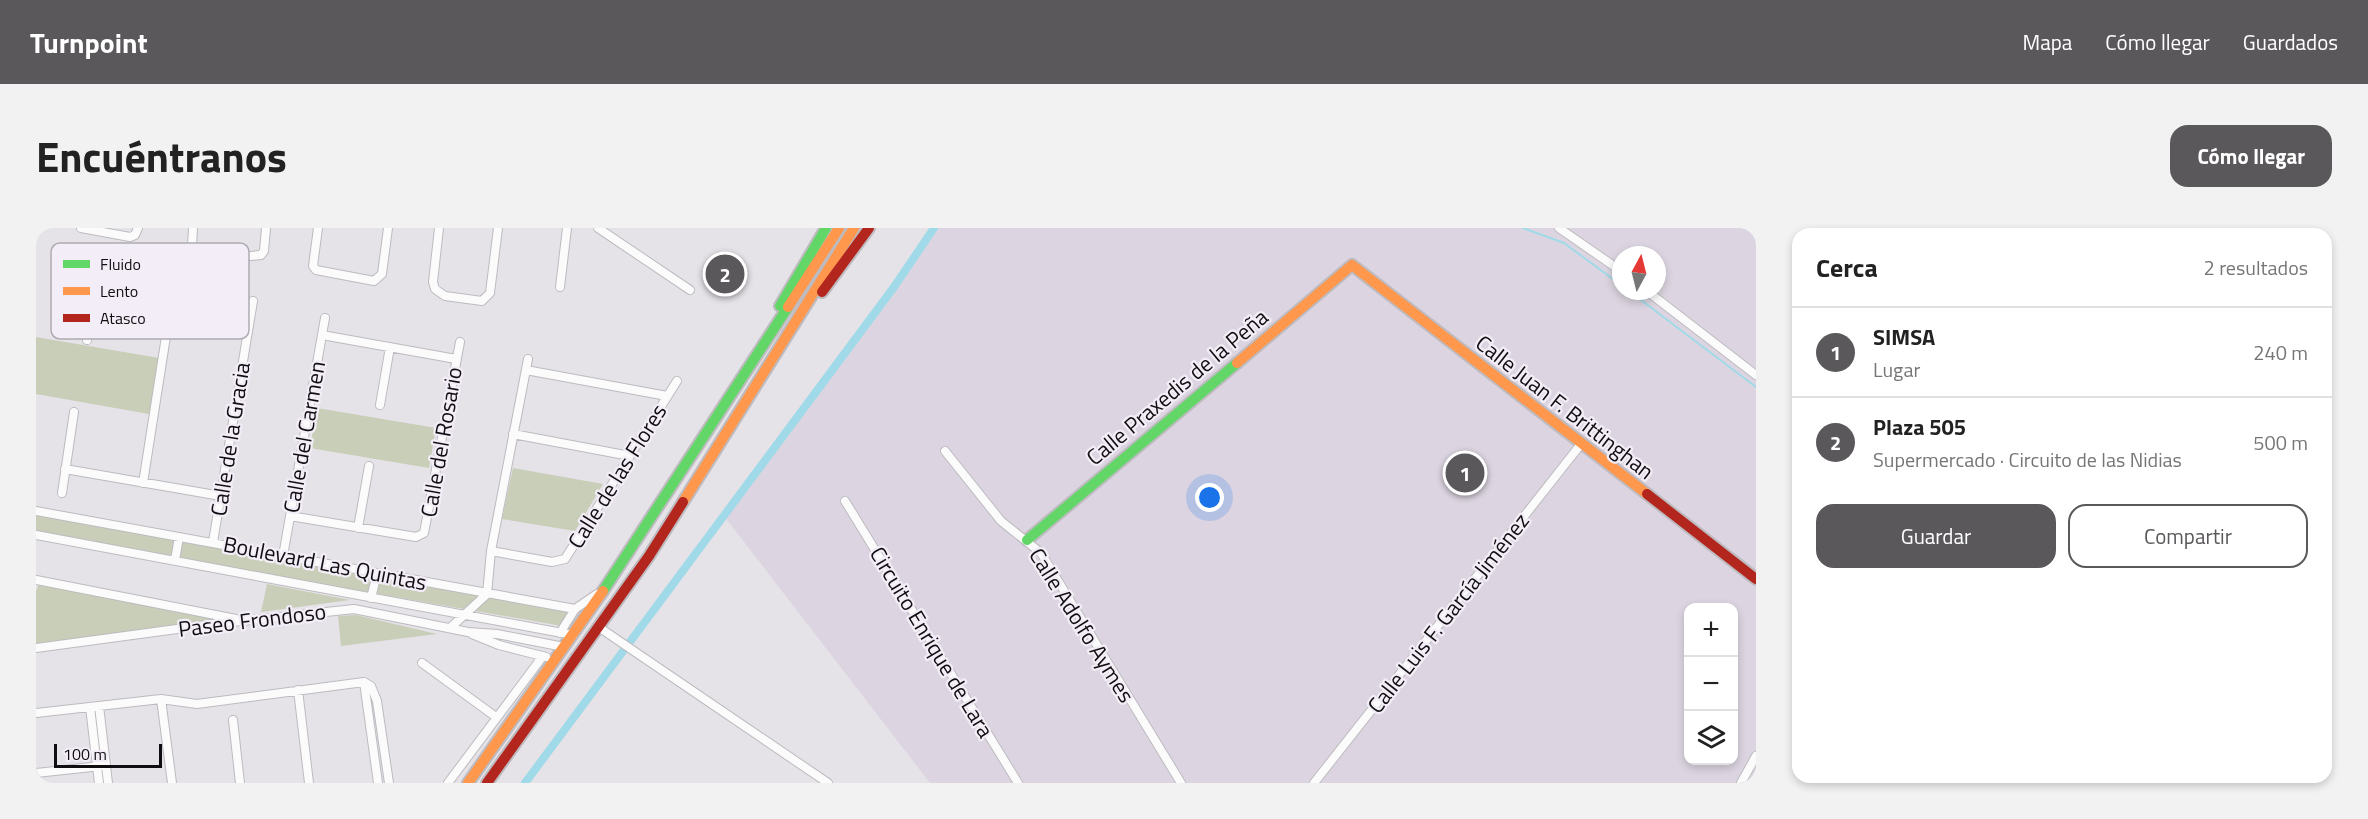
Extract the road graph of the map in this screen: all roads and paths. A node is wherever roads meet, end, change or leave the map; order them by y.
1 (81, 228) edge
2 (138, 228) edge
3 (193, 228) edge
4 (266, 228) edge
5 (318, 228) edge
6 (388, 228) edge
7 (439, 228) edge
8 (498, 228) edge
9 (567, 228) edge
10 (598, 228) edge
11 (839, 228) edge
12 (854, 228) edge
13 (869, 228) edge
14 (1559, 228) edge
15 (824, 229) edge
16 (192, 243) edge
17 (249, 256) edge
18 (1352, 265) joint
19 (1612, 265) edge
20 (560, 287) dead end
21 (690, 291) dead end
22 (1659, 300) edge
23 (253, 301) dead end
24 (805, 310) junction
25 (325, 318) dead end
26 (249, 325) edge
27 (322, 335) junction
28 (166, 339) edge
29 (247, 339) edge
30 (460, 342) dead end
31 (390, 347) junction
32 (456, 359) junction
33 (528, 359) dead end
34 (752, 364) junction
35 (526, 370) junction
36 (1756, 375) edge
37 (677, 381) dead end
38 (667, 396) junction
39 (380, 405) dead end
40 (74, 412) dead end
41 (513, 434) junction
42 (1581, 444) junction
43 (945, 451) dead end
44 (630, 456) junction
45 (369, 466) dead end
46 (65, 469) junction
47 (143, 483) junction
48 (62, 493) dead end
49 (221, 496) junction
50 (845, 501) dead end
51 (36, 511) edge
52 (290, 516) junction
53 (358, 528) junction
54 (36, 536) edge
55 (179, 537) junction
56 (1027, 540) junction
57 (213, 542) junction
58 (491, 551) junction
59 (283, 556) junction
60 (175, 560) junction
61 (377, 574) junction
62 (1756, 579) edge
63 (36, 580) edge
64 (608, 585) junction
65 (487, 594) junction
66 (371, 598) junction
67 (574, 609) junction
68 (464, 615) junction
69 (243, 621) junction
70 (450, 628) junction
71 (600, 628) junction
72 (468, 632) junction
73 (560, 633) junction
74 (573, 635) junction
75 (512, 636) junction
76 (530, 640) junction
77 (564, 647) junction
78 (36, 648) edge
79 (510, 648) junction
80 (528, 652) junction
81 (543, 656) junction
82 (555, 659) junction
83 (422, 663) dead end
84 (364, 682) junction
85 (298, 690) junction
86 (161, 699) junction
87 (99, 706) junction
88 (90, 707) junction
89 (36, 713) edge
90 (496, 717) junction
91 (233, 720) dead end
92 (1756, 756) edge
93 (106, 765) junction
94 (482, 765) junction
95 (97, 766) junction
96 (36, 773) edge
97 (99, 783) edge
98 (108, 783) edge
99 (172, 783) edge
100 (240, 783) edge
101 (309, 783) edge
102 (378, 783) edge
103 (389, 783) edge
104 (448, 783) edge
105 (458, 783) edge
106 (468, 783) edge
107 (487, 783) edge
108 (828, 783) edge
109 (1018, 783) edge
110 (1181, 783) edge
111 (1314, 783) edge
112 (1741, 783) edge

1 - 2 street
3 - 16 street
4 - 17 street
5 - 6 street
7 - 8 street
9 - 20 street
10 - 21 street
11 - 34 main road
12 - 24 main road
13 - 24 main road
14 - 19 street
15 - 34 main road
18 - 42 main road, Calle Juan F. Brittinghan
18 - 56 main road, Calle Praxedis de la Peña
22 - 36 street
23 - 26 street, Calle de la Gracia
24 - 71 main road
25 - 27 street, Calle del Carmen
27 - 31 street
27 - 52 street, Calle del Carmen
28 - 47 street
29 - 49 street, Calle de la Gracia
30 - 32 street, Calle del Rosario
31 - 32 street
31 - 39 street
32 - 53 street, Calle del Rosario
33 - 35 street
34 - 64 main road
35 - 38 street
35 - 41 street
37 - 38 street, Calle de las Flores
38 - 44 street, Calle de las Flores
40 - 46 street
41 - 44 street
41 - 58 street
42 - 62 main road, Calle Juan F. Brittinghan
42 - 111 street, Calle Luis F. García Jiménez
43 - 56 street, Calle Adolfo Aymes
44 - 58 street, Calle de las Flores
45 - 53 street
46 - 47 street
46 - 48 street
47 - 49 street
49 - 57 street, Calle de la Gracia
50 - 109 street, Circuito Enrique de Lara
51 - 55 street, Boulevard Las Quintas
52 - 53 street
52 - 59 street, Calle del Carmen
54 - 60 street, Boulevard Las Quintas
55 - 57 street, Boulevard Las Quintas
55 - 60 street
56 - 110 street, Calle Adolfo Aymes
57 - 59 street, Boulevard Las Quintas
58 - 65 street
59 - 61 street, Boulevard Las Quintas
60 - 66 street, Boulevard Las Quintas
61 - 65 street, Boulevard Las Quintas
61 - 66 street
63 - 69 street
64 - 67 street
64 - 74 main road
65 - 67 street, Boulevard Las Quintas
65 - 68 street
66 - 68 street, Boulevard Las Quintas
67 - 73 street
68 - 70 street
68 - 73 street, Boulevard Las Quintas
69 - 70 street, Paseo Frondoso
69 - 78 street, Paseo Frondoso
70 - 72 street, Paseo Frondoso
71 - 107 main road
71 - 108 street
72 - 75 street, Paseo Frondoso
72 - 79 street, Paseo Frondoso
73 - 74 street, Boulevard Las Quintas
74 - 77 main road
75 - 76 street, Paseo Frondoso
75 - 79 street
76 - 77 street, Paseo Frondoso
76 - 80 street
77 - 82 main road
79 - 80 street, Paseo Frondoso
80 - 81 street, Paseo Frondoso
81 - 82 street, Paseo Frondoso
81 - 90 street
82 - 94 main road
83 - 90 street
84 - 85 street
84 - 102 street
84 - 103 street
85 - 86 street
85 - 101 street
86 - 87 street
86 - 99 street
87 - 88 street
87 - 93 street
88 - 89 street
88 - 95 street
90 - 104 street
91 - 100 street
92 - 112 street
93 - 95 street
93 - 98 street
94 - 105 main road
94 - 106 main road
95 - 96 street
95 - 97 street

